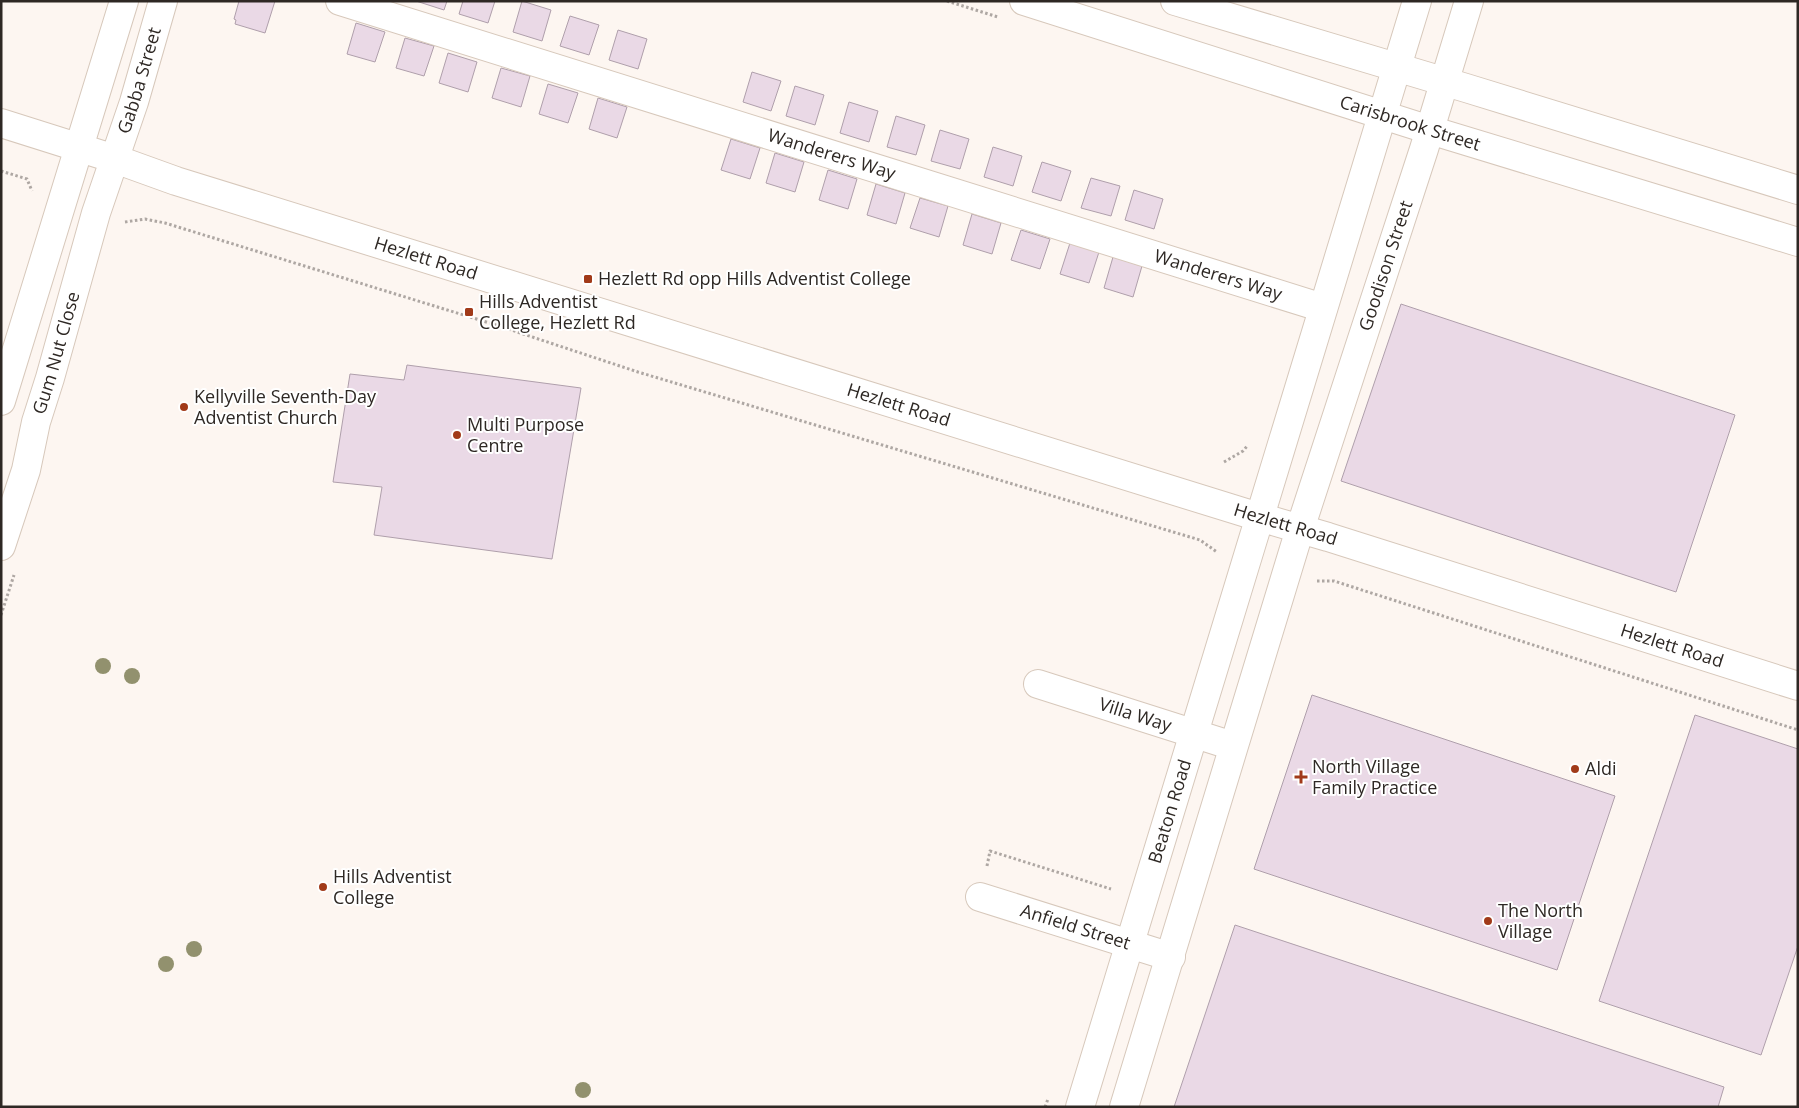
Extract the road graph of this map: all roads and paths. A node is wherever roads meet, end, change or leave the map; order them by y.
1 (124, 1) edge
2 (163, 1) edge
3 (340, 1) edge
4 (1024, 1) edge
5 (1175, 1) edge
6 (1417, 1) edge
7 (1469, 1) edge
8 (1397, 67) junction
9 (1444, 82) junction
10 (1382, 115) junction
11 (1, 123) edge
12 (1430, 130) junction
13 (78, 147) junction
14 (115, 159) junction
15 (1, 171) edge
16 (1798, 190) edge
17 (63, 202) junction
18 (96, 213) junction
19 (1798, 242) edge
20 (1323, 308) junction
21 (7, 365) edge
22 (50, 378) junction
23 (1, 401) edge
24 (1259, 518) junction
25 (1300, 529) junction
26 (1328, 537) junction
27 (1, 546) edge
28 (1246, 561) junction
29 (1038, 684) dead end
30 (1798, 686) edge
31 (1798, 730) edge
32 (1193, 734) junction
33 (1233, 746) junction
34 (990, 852) dead end
35 (1111, 889) dead end
36 (980, 897) dead end
37 (1130, 945) junction
38 (1171, 957) junction
39 (1080, 1107) edge
40 (1124, 1107) edge

1 - 13 street
2 - 14 street, Gabba Street
3 - 20 street, Wanderers Way
4 - 10 street, Carisbrook Street
5 - 8 street
6 - 8 street
7 - 9 street, Goodison Street
8 - 9 street
8 - 10 street
9 - 12 street, Goodison Street
9 - 16 street
10 - 12 street, Carisbrook Street
10 - 20 street
11 - 13 street, Hezlett Road
12 - 19 street, Carisbrook Street
12 - 25 street, Goodison Street
13 - 14 street, Hezlett Road
13 - 17 street, Gum Nut Close
14 - 18 street, Gum Nut Close
14 - 24 street, Hezlett Road
15 - 17 path
17 - 21 street, Gum Nut Close
18 - 22 street, Gum Nut Close
18 - 28 path
20 - 24 street
21 - 22 street
21 - 23 street, Gum Nut Close
22 - 27 street, Gum Nut Close
24 - 25 street, Hezlett Road
24 - 28 street, Beaton Road
25 - 26 street, Hezlett Road
25 - 33 street
26 - 30 street, Hezlett Road
26 - 31 path
28 - 32 street, Beaton Road
29 - 32 street, Villa Way
32 - 33 street, Villa Way
32 - 37 street, Beaton Road
33 - 38 street
34 - 35 path
36 - 37 street, Anfield Street
37 - 38 street, Anfield Street
37 - 39 street, Beaton Road
38 - 40 street

